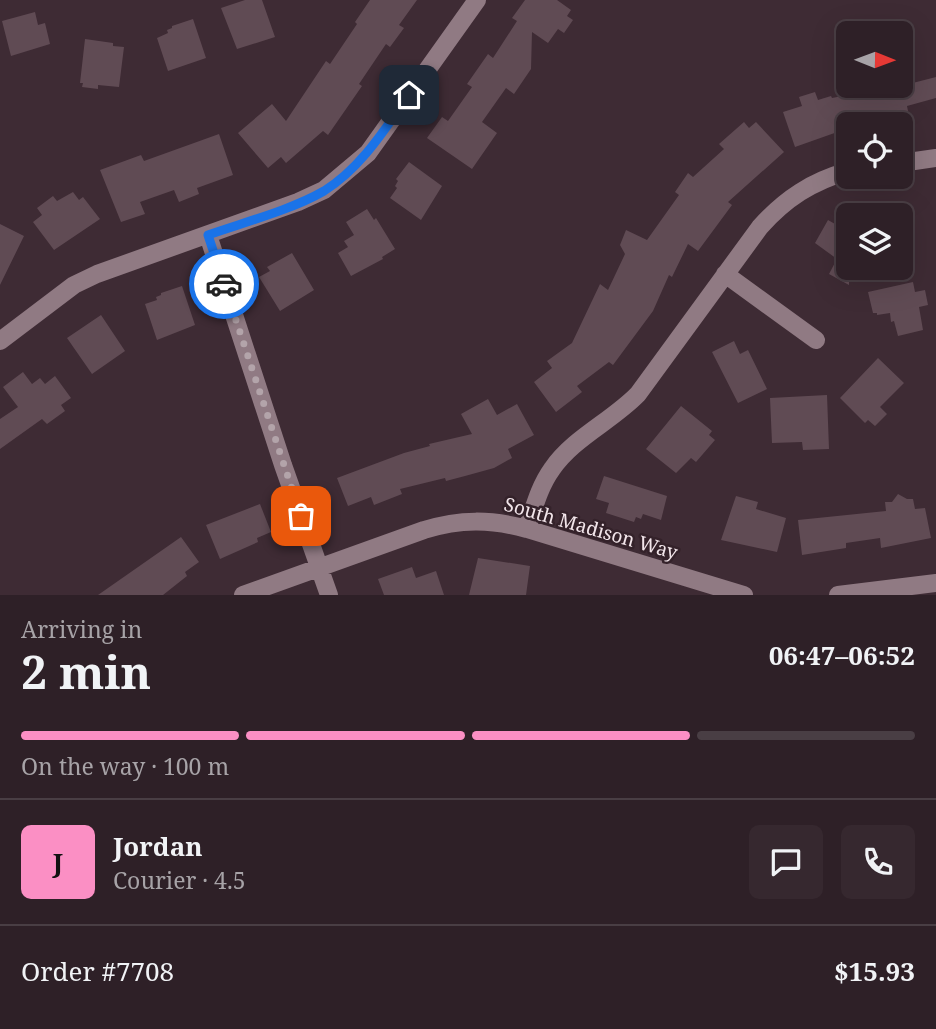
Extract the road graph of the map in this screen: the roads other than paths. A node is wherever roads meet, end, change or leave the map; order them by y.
1 (477, 0) edge
2 (936, 158) edge
3 (913, 161) edge
4 (836, 175) edge
5 (208, 235) junction
6 (726, 274) junction
7 (816, 340) dead end
8 (0, 341) edge
9 (527, 529) junction
10 (319, 567) junction
11 (936, 583) edge
12 (688, 587) edge
13 (243, 595) edge
14 (329, 595) edge
15 (744, 595) edge
16 (838, 595) edge

1 - 5 street
2 - 3 street
4 - 6 street
5 - 8 street
5 - 10 street
6 - 7 street
6 - 9 street
9 - 10 street, South Madison Way
9 - 12 street, South Madison Way
10 - 13 street, South Madison Way
10 - 14 street
11 - 16 street
12 - 15 street, South Madison Way

